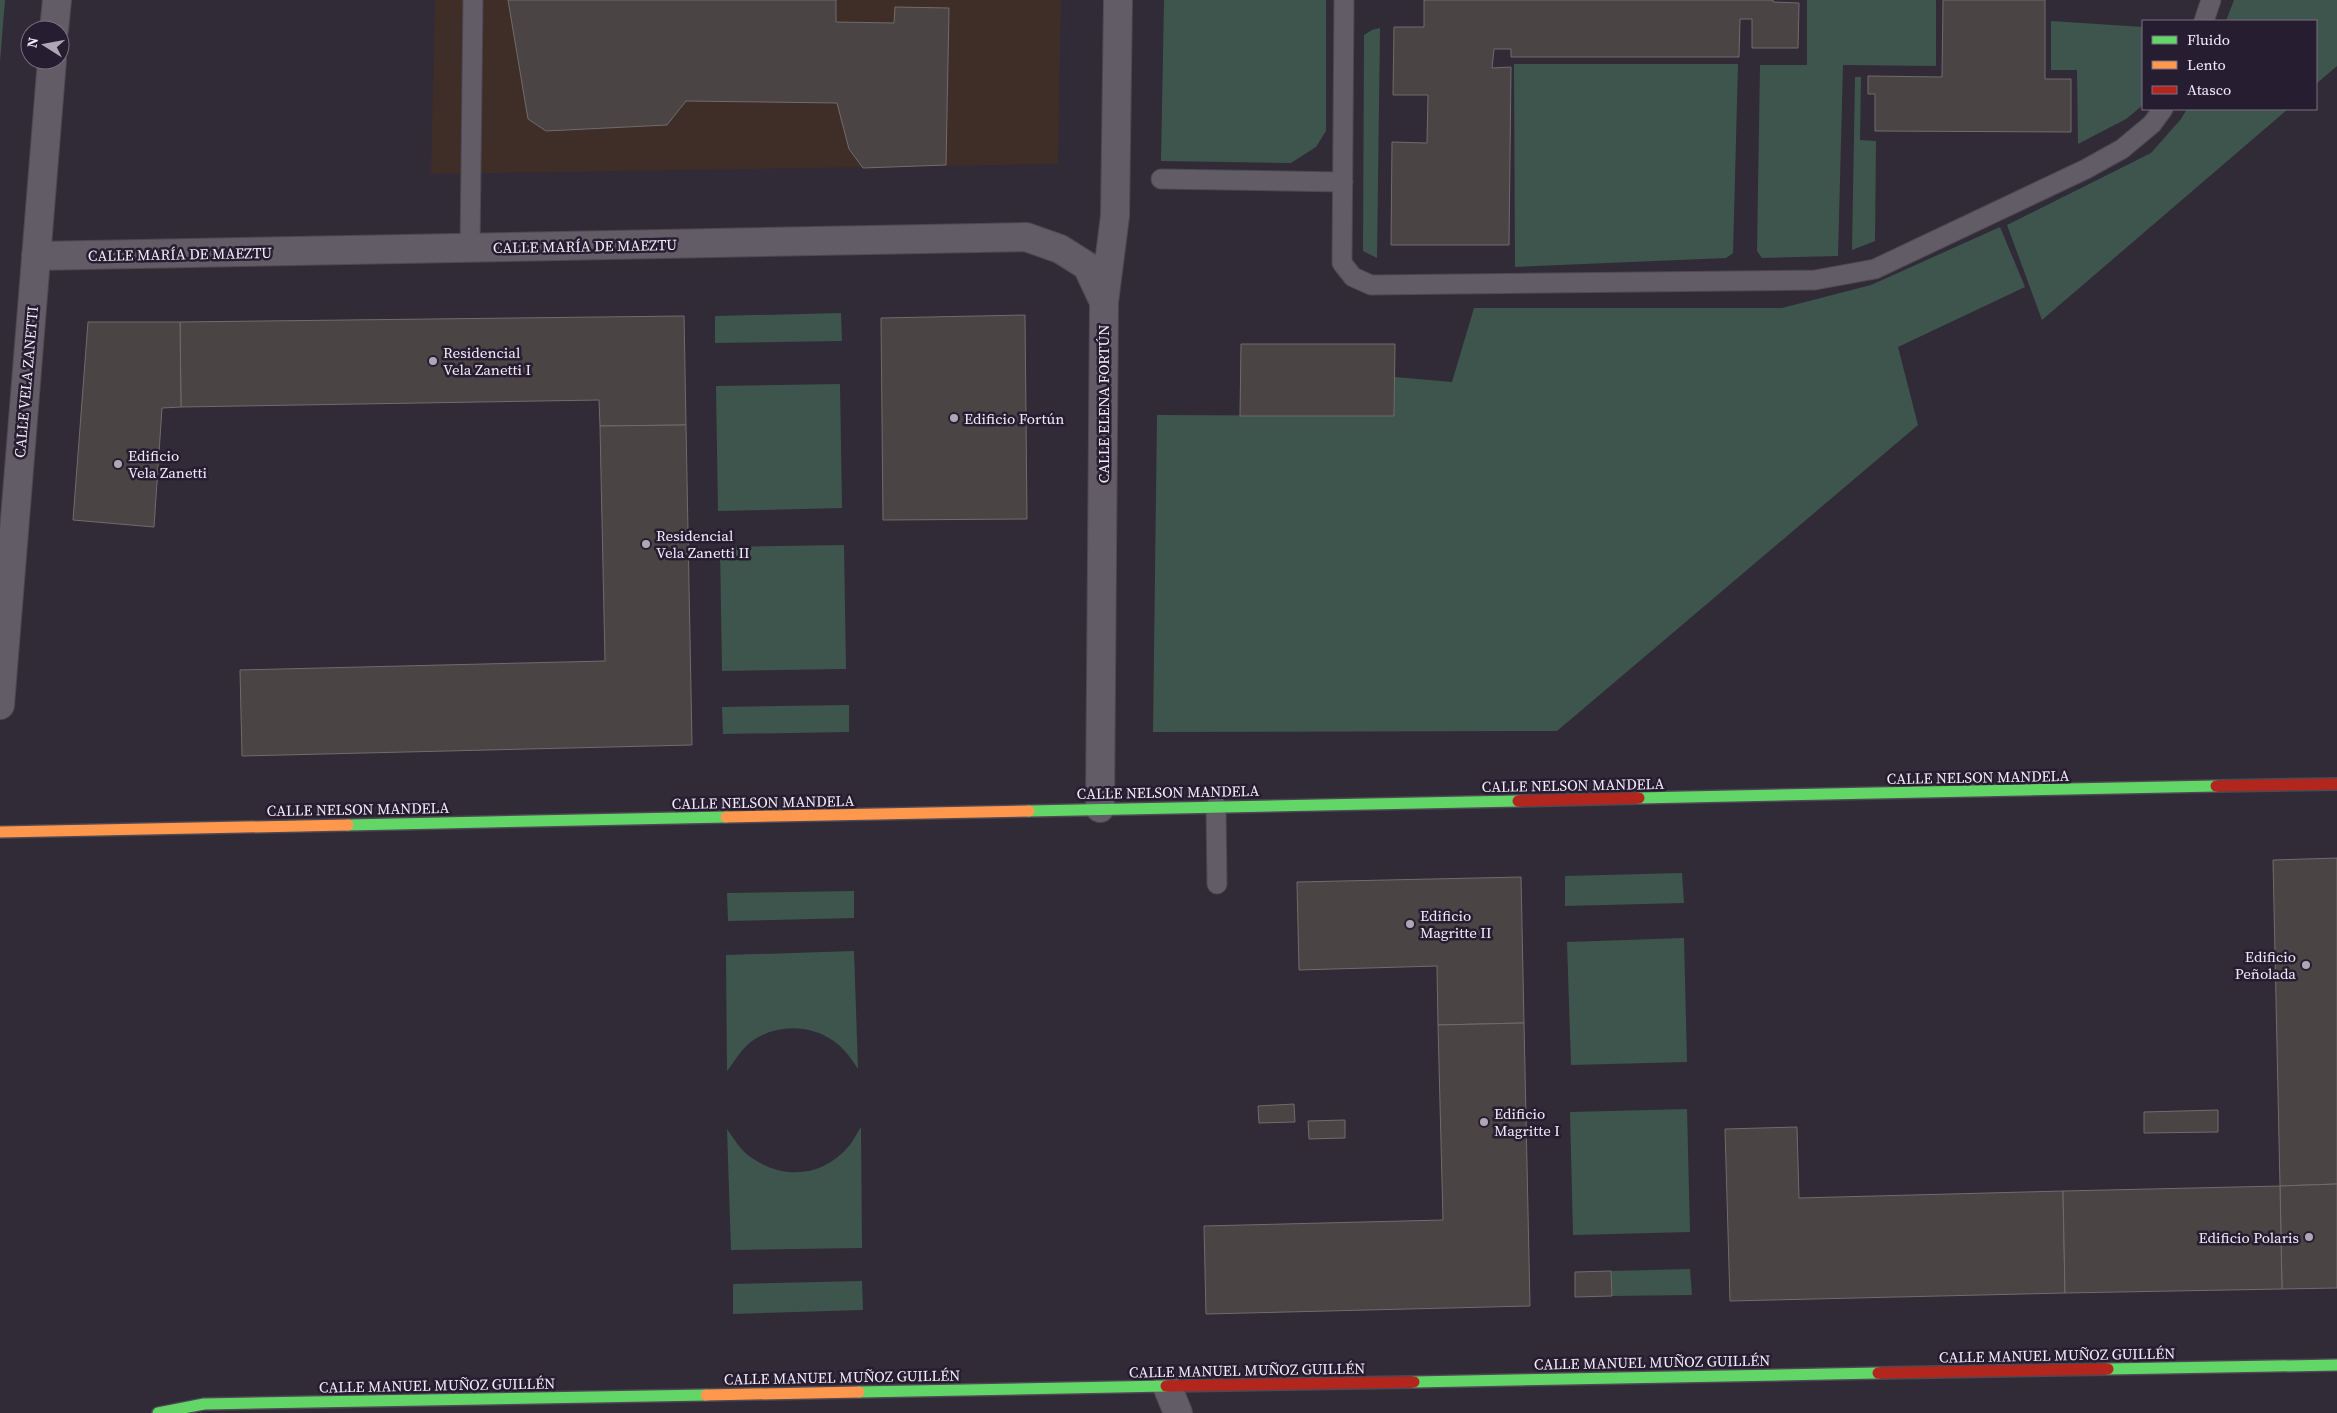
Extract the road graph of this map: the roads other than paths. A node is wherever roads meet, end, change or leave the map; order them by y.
1 (57, 0) edge
2 (473, 0) edge
3 (1118, 0) edge
4 (1344, 0) edge
5 (2211, 0) edge
6 (55, 20) edge
7 (2204, 20) edge
8 (51, 70) edge
9 (2162, 110) edge
10 (1161, 179) dead end
11 (1343, 182) junction
12 (470, 248) junction
13 (36, 256) junction
14 (1104, 302) junction
15 (0, 705) edge
16 (2337, 784) edge
17 (1216, 806) junction
18 (1100, 808) junction
19 (0, 832) edge
20 (1217, 884) dead end
21 (2337, 1365) edge
22 (1167, 1386) junction
23 (158, 1413) edge
24 (1178, 1413) edge

1 - 6 street
2 - 12 lane
3 - 14 street, CALLE ELENA FORTÚN
4 - 11 lane
5 - 7 lane
8 - 13 street, CALLE VELA ZANETTI
9 - 11 lane
10 - 11 lane
12 - 13 street, CALLE MARÍA DE MAEZTU
12 - 14 street, CALLE MARÍA DE MAEZTU
13 - 15 street, CALLE VELA ZANETTI
14 - 18 street, CALLE ELENA FORTÚN
16 - 17 street, CALLE NELSON MANDELA
17 - 18 street, CALLE NELSON MANDELA
17 - 20 lane
18 - 19 street, CALLE NELSON MANDELA
21 - 22 street, CALLE MANUEL MUÑOZ GUILLÉN
22 - 23 street, CALLE MANUEL MUÑOZ GUILLÉN
22 - 24 street

